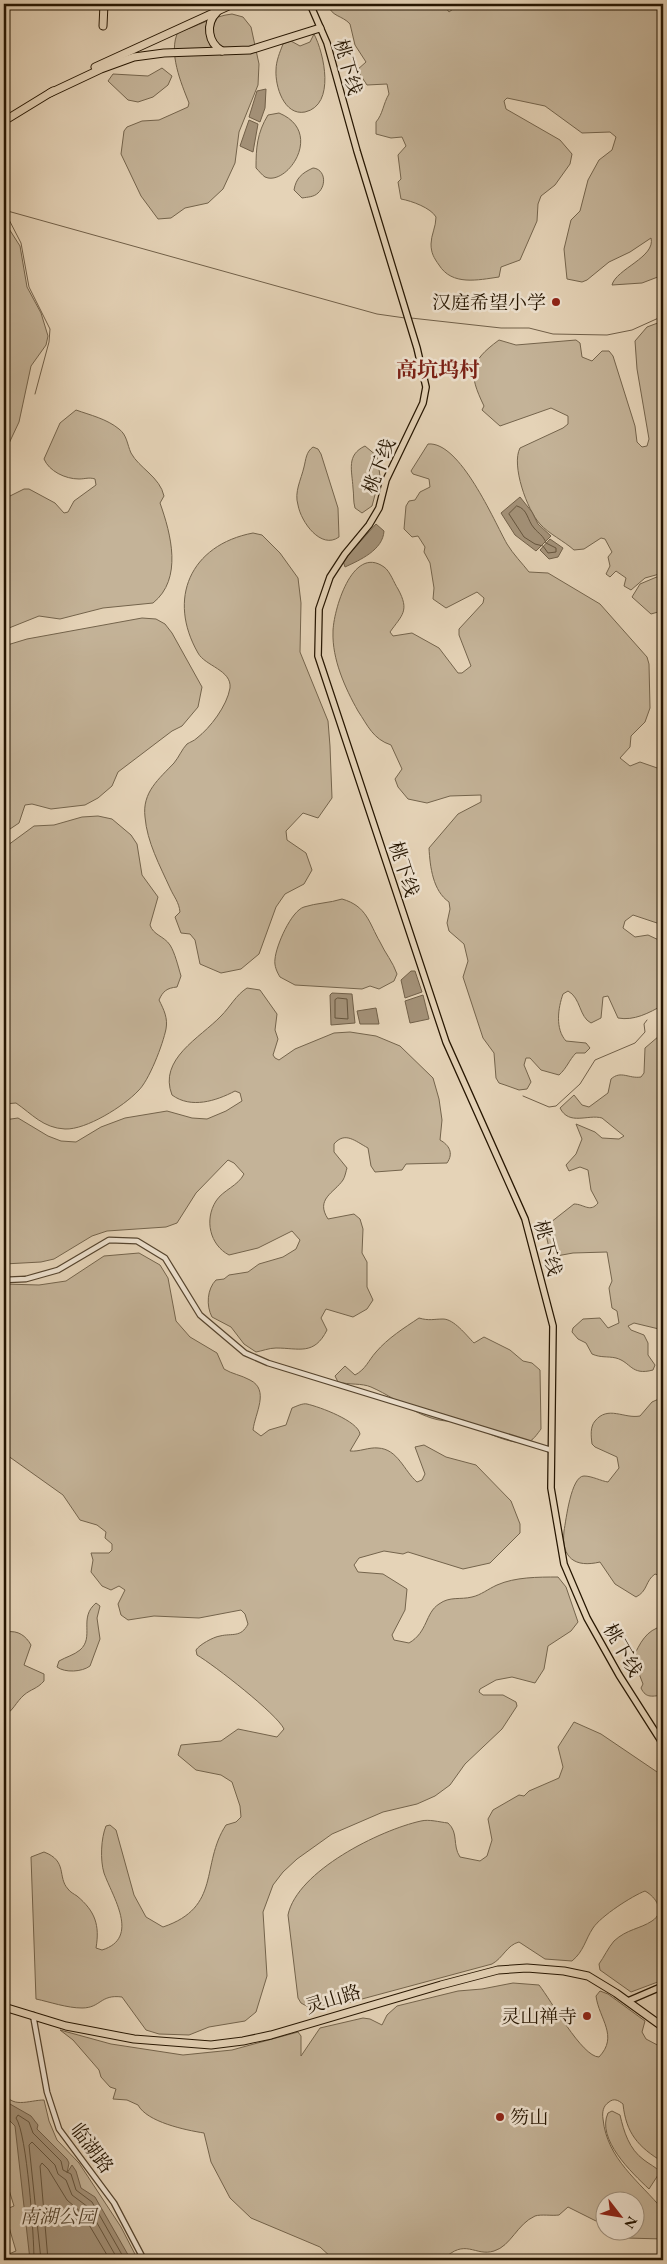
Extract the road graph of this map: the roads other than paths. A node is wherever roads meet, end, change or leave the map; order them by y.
1 (104, 4) edge
2 (233, 4) edge
3 (310, 4) edge
4 (219, 10) junction
5 (103, 26) dead end
6 (320, 28) junction
7 (223, 52) junction
8 (50, 93) junction
9 (4, 121) edge
10 (4, 1280) edge
11 (551, 1450) junction
12 (663, 1744) edge
13 (663, 1986) edge
14 (628, 2001) junction
15 (4, 2007) edge
16 (33, 2015) junction
17 (663, 2027) edge
18 (144, 2260) edge

1 - 5 highway
2 - 4 highway
3 - 6 main road, 桃下线
4 - 7 highway
4 - 8 highway
6 - 7 highway
6 - 11 main road, 桃下线
7 - 8 highway
8 - 9 highway
10 - 11 street
11 - 12 main road, 桃下线
13 - 14 main road
14 - 16 highway, 灵山路
14 - 17 highway, 灵山路
15 - 16 highway, 灵山路
16 - 18 street, 临湖路

